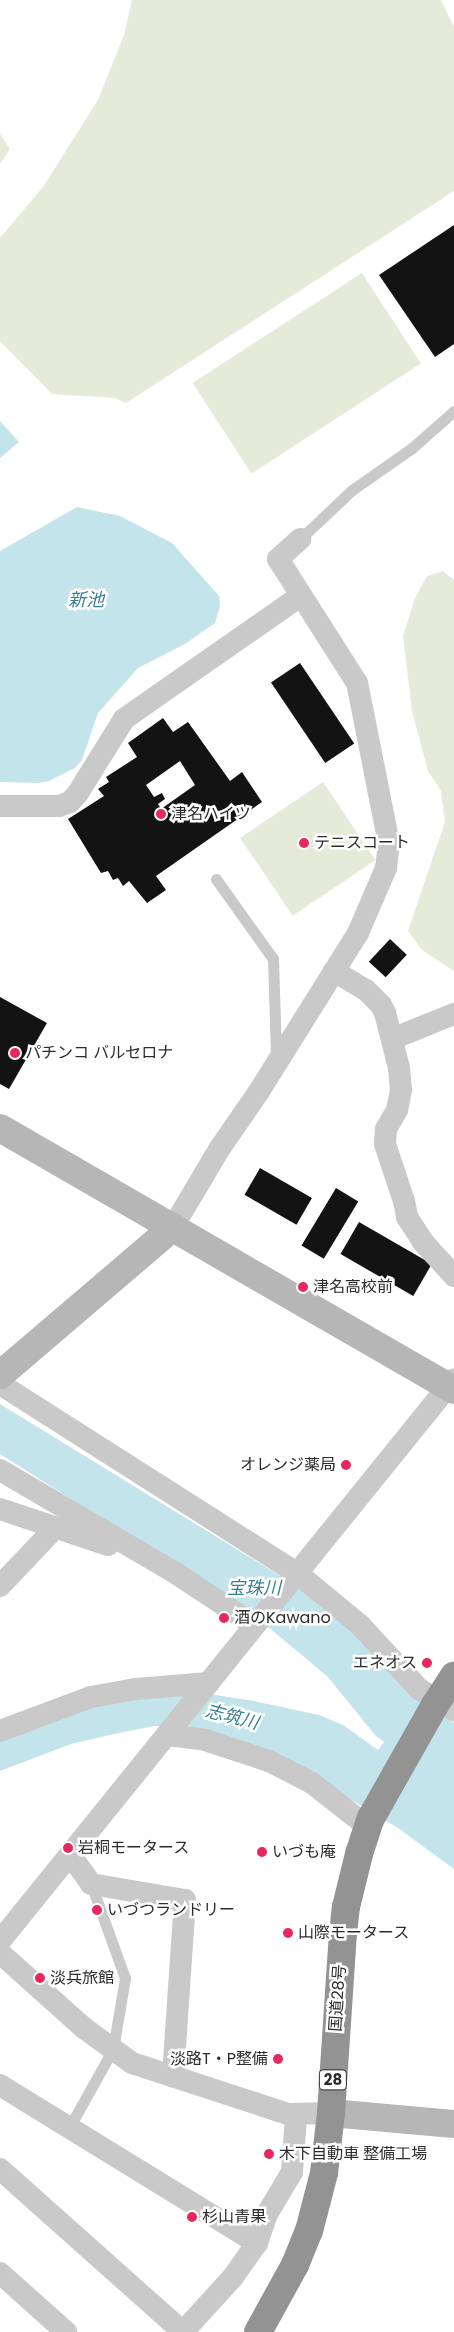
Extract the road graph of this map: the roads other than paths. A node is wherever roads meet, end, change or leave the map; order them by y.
1 (454, 411) edge
2 (300, 539) joint
3 (300, 596) junction
4 (0, 806) edge
5 (216, 880) dead end
6 (334, 971) junction
7 (454, 1014) edge
8 (392, 1039) junction
9 (276, 1064) junction
10 (0, 1128) edge
11 (173, 1228) junction
12 (454, 1276) edge
13 (0, 1375) edge
14 (0, 1384) edge
15 (452, 1385) edge
16 (0, 1470) edge
17 (0, 1509) edge
18 (55, 1528) junction
19 (117, 1540) junction
20 (295, 1576) junction
21 (0, 1586) edge
22 (254, 1625) junction
23 (454, 1676) edge
24 (207, 1686) junction
25 (442, 1705) edge
26 (0, 1731) edge
27 (169, 1733) junction
28 (369, 1822) junction
29 (71, 1856) junction
30 (91, 1884) junction
31 (0, 1941) edge
32 (0, 1953) edge
33 (113, 2049) junction
34 (173, 2077) junction
35 (0, 2085) edge
36 (331, 2113) junction
37 (296, 2116) junction
38 (454, 2124) edge
39 (69, 2128) junction
40 (0, 2169) edge
41 (257, 2243) junction
42 (0, 2273) edge
43 (66, 2332) edge
44 (258, 2332) edge

1 - 2 lane
2 - 3 street
3 - 4 street
3 - 6 street
5 - 9 lane
6 - 8 street
6 - 9 street
7 - 8 street
8 - 12 street
9 - 11 street
10 - 11 street
11 - 13 street
11 - 15 street
14 - 20 street
15 - 20 street
16 - 19 street
17 - 18 street
18 - 19 street
18 - 21 street
19 - 22 street
20 - 22 street
20 - 25 street
22 - 24 street
23 - 25 highway, 国道28号 / 28
24 - 26 street
24 - 27 street
25 - 28 highway, 国道28号 / 28
27 - 28 street
27 - 29 street
28 - 36 highway, 国道28号 / 28
29 - 30 street
29 - 31 street
30 - 33 lane
30 - 34 street
32 - 33 street
33 - 34 street
33 - 39 lane
34 - 37 street
35 - 39 street
36 - 37 street
36 - 38 street
36 - 44 highway, 国道28号 / 28
37 - 41 street
39 - 41 street
40 - 41 street
42 - 43 street

